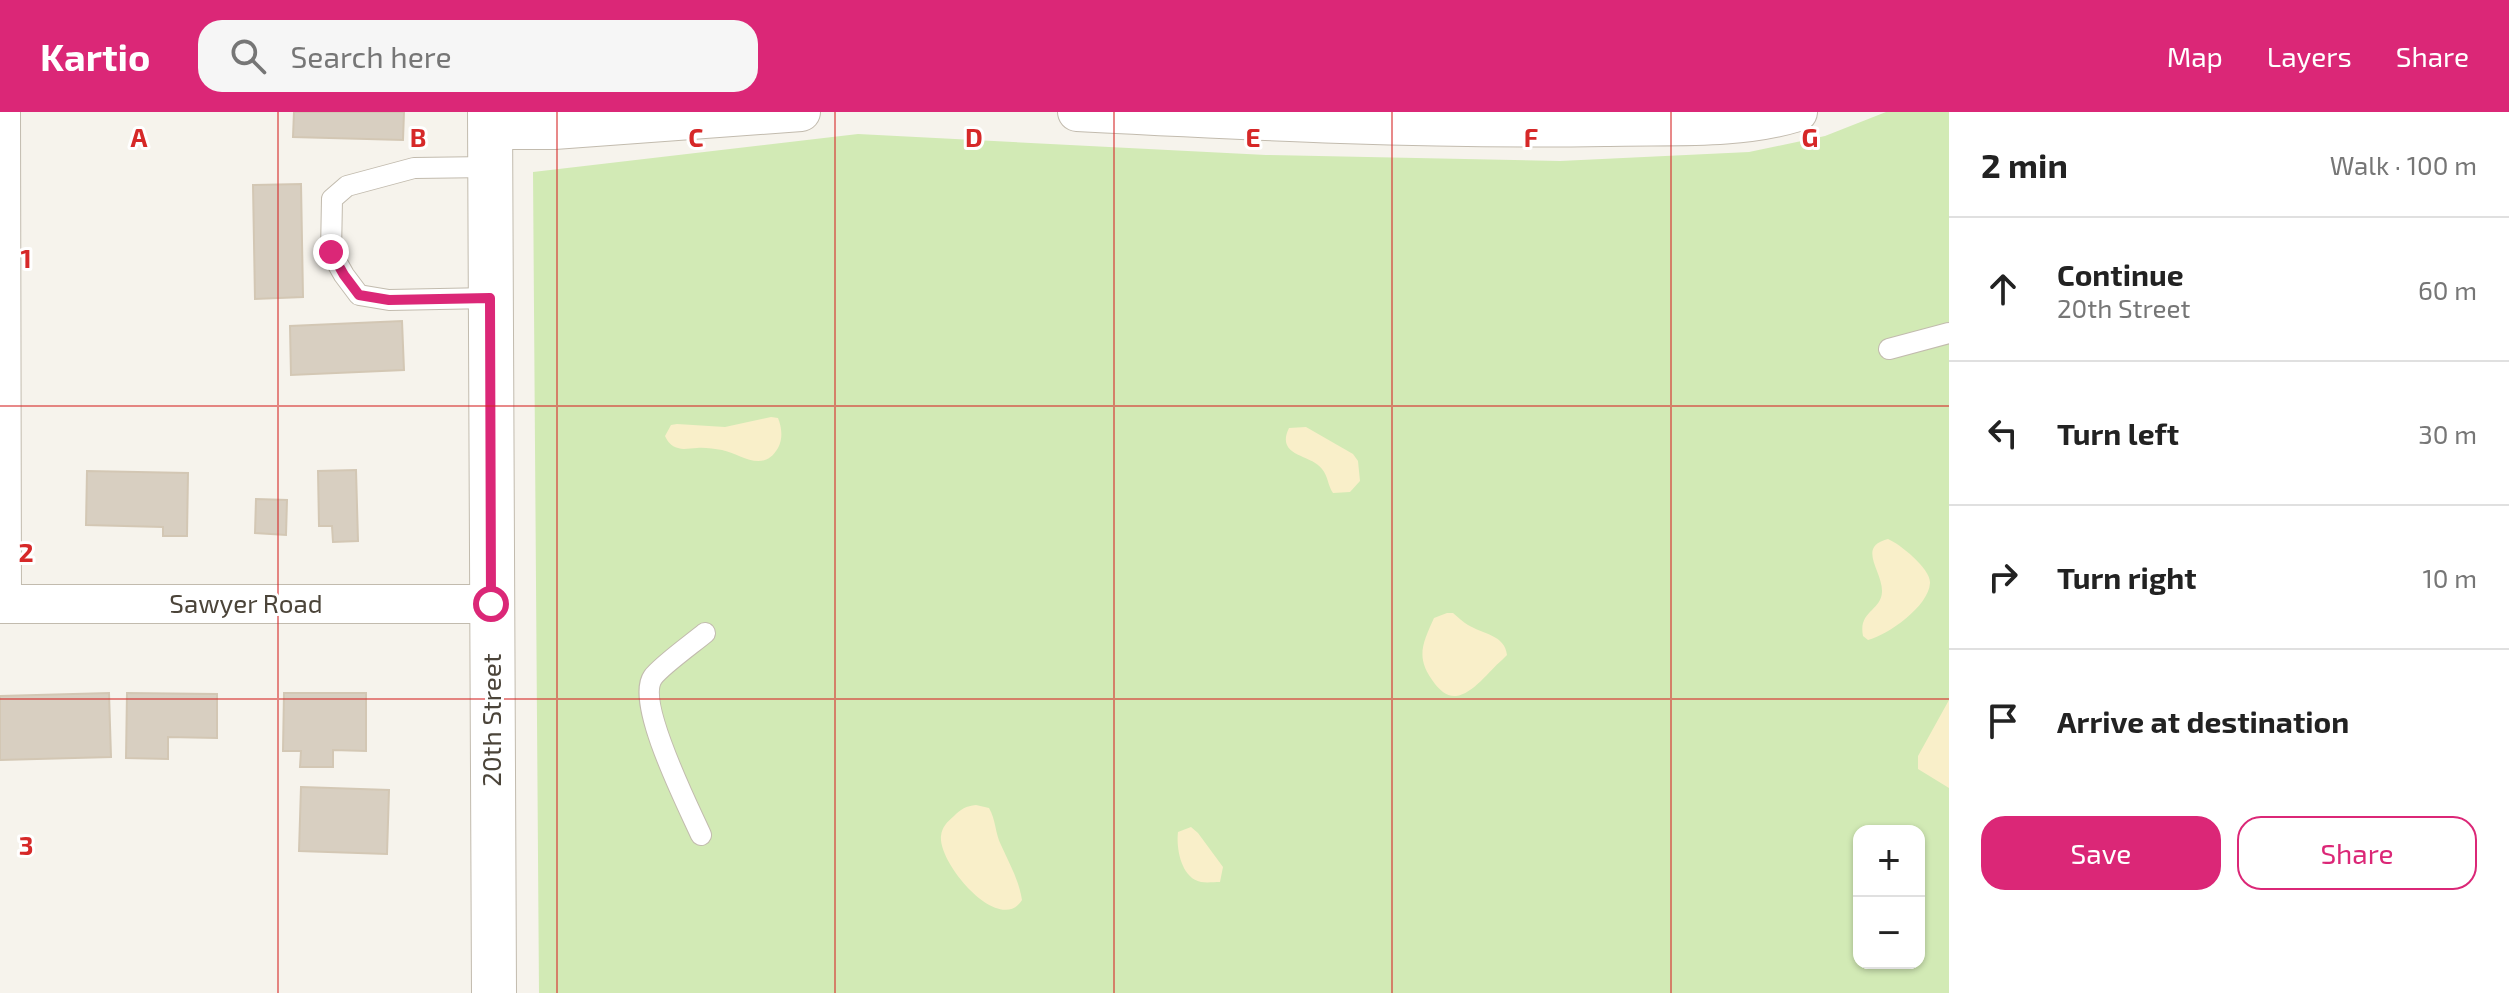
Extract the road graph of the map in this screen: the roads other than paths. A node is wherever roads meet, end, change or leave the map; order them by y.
1 (1, 112) edge
2 (801, 112) edge
3 (1077, 112) edge
4 (1798, 112) edge
5 (490, 136) edge
6 (490, 298) junction
7 (1949, 333) edge
8 (1889, 349) dead end
9 (1, 604) edge
10 (491, 604) junction
11 (705, 633) dead end
12 (701, 835) dead end
13 (494, 993) edge

1 - 9 street
2 - 5 street
3 - 4 street
5 - 6 street, 20th Street
5 - 6 lane
6 - 10 street, 20th Street
7 - 8 lane
9 - 10 street, Sawyer Road
10 - 13 street, 20th Street
11 - 12 lane

